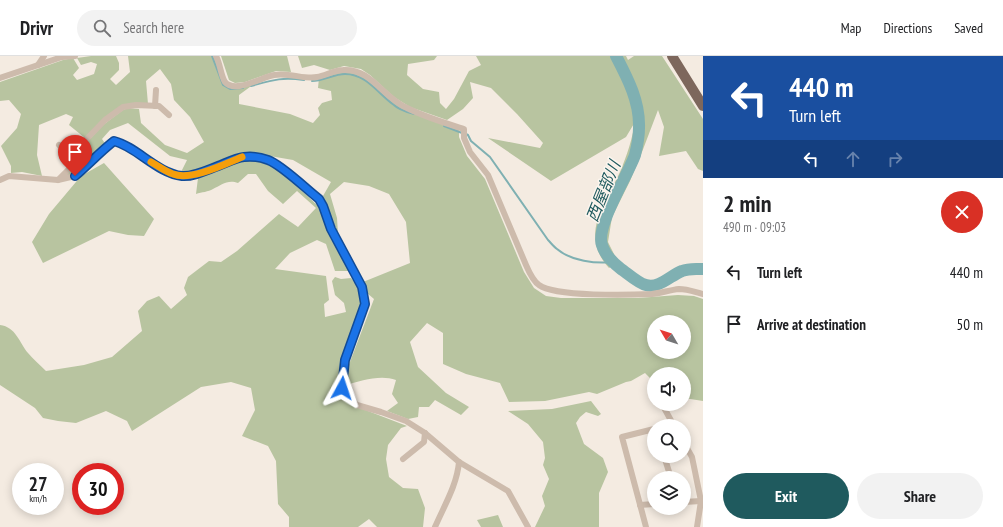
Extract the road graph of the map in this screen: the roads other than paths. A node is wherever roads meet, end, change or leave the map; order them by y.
1 (44, 56) edge
2 (75, 56) edge
3 (216, 56) edge
4 (672, 56) edge
5 (38, 65) junction
6 (0, 78) edge
7 (156, 90) dead end
8 (155, 106) junction
9 (703, 106) edge
10 (169, 115) dead end
11 (59, 145) dead end
12 (73, 156) junction
13 (0, 180) edge
14 (58, 180) junction
15 (703, 294) edge
16 (647, 431) edge
17 (425, 433) junction
18 (691, 455) edge
19 (403, 458) dead end
20 (459, 462) junction
21 (701, 501) junction
22 (691, 502) edge
23 (647, 504) edge
24 (640, 505) junction
25 (701, 514) edge
26 (435, 527) edge
27 (528, 527) edge
28 (646, 527) edge
29 (697, 527) edge

1 - 5 street
2 - 5 street
3 - 15 street
4 - 9 main road
5 - 6 street
7 - 8 street
8 - 10 street
8 - 12 street
11 - 12 street
12 - 14 street
13 - 14 street
14 - 17 street
16 - 24 street
17 - 19 street
17 - 20 street
18 - 21 street
20 - 26 street
20 - 27 street
21 - 22 street
21 - 25 street
23 - 24 street
24 - 28 street
25 - 29 street

